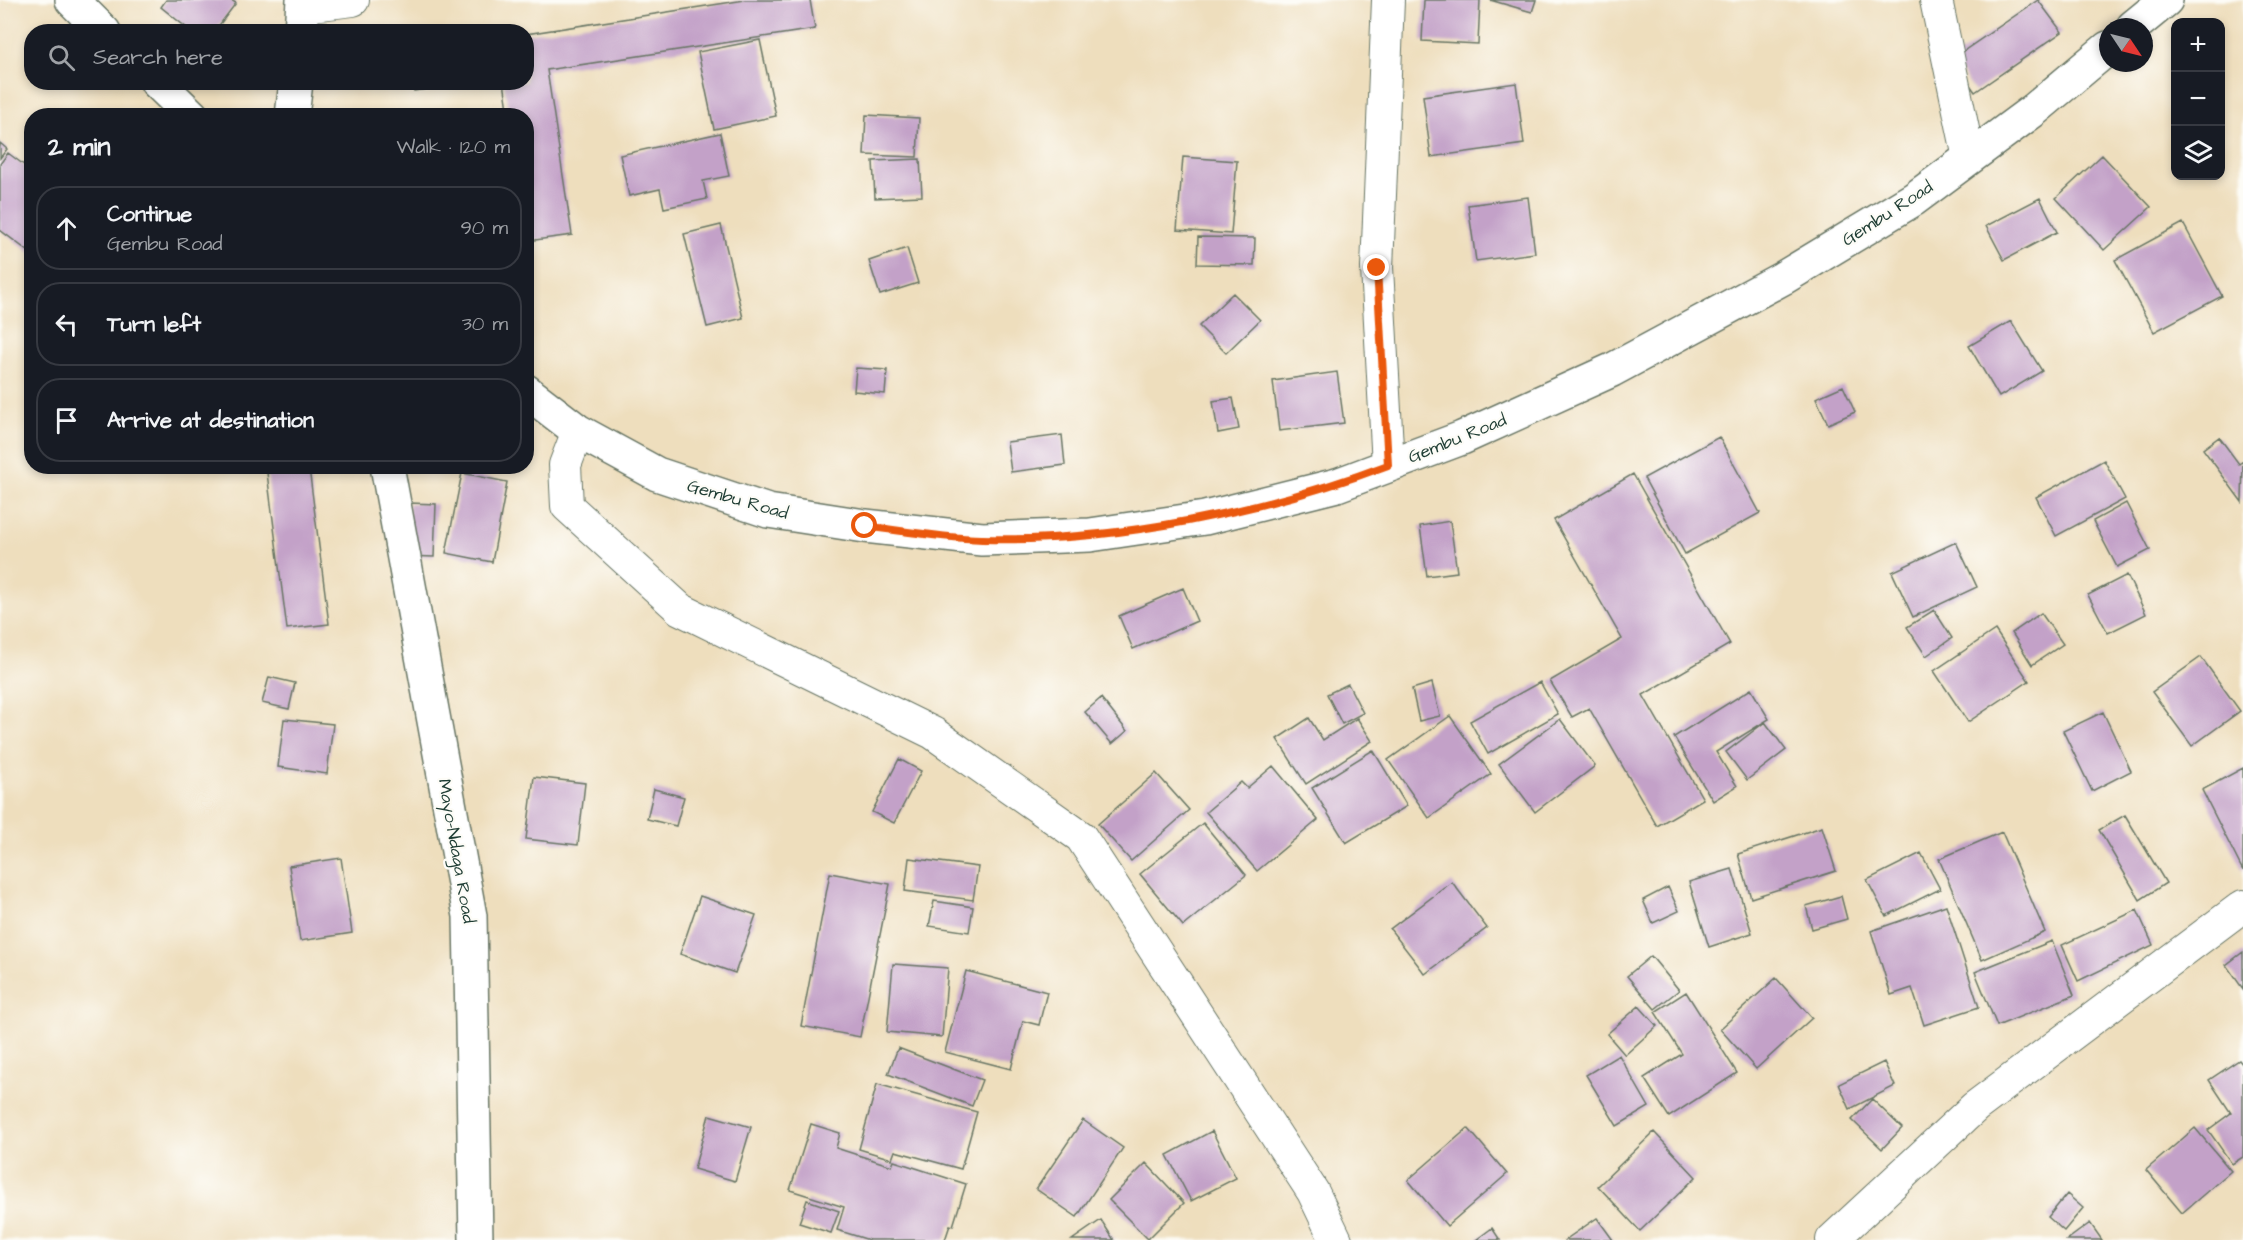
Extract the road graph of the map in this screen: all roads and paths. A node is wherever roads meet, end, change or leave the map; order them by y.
1 (72, 0) edge
2 (352, 0) edge
3 (1388, 0) edge
4 (1936, 0) edge
5 (2166, 0) edge
6 (303, 13) edge
7 (2144, 18) edge
8 (96, 24) edge
9 (2099, 56) edge
10 (165, 90) edge
11 (295, 90) edge
12 (184, 108) edge
13 (293, 108) edge
14 (1969, 158) junction
15 (534, 397) edge
16 (578, 431) junction
17 (1388, 465) junction
18 (388, 474) edge
19 (2243, 906) edge
20 (476, 1240) edge
21 (1336, 1240) edge
22 (1832, 1240) edge

1 - 8 main road
2 - 6 street
3 - 17 street
4 - 14 street
5 - 7 main road
9 - 14 main road, Gembu Road
10 - 12 main road
11 - 13 main road
14 - 17 main road, Gembu Road
15 - 16 main road, Gembu Road
16 - 17 main road, Gembu Road
16 - 21 street
18 - 20 main road, Mayo-Ndaga Road
19 - 22 street

